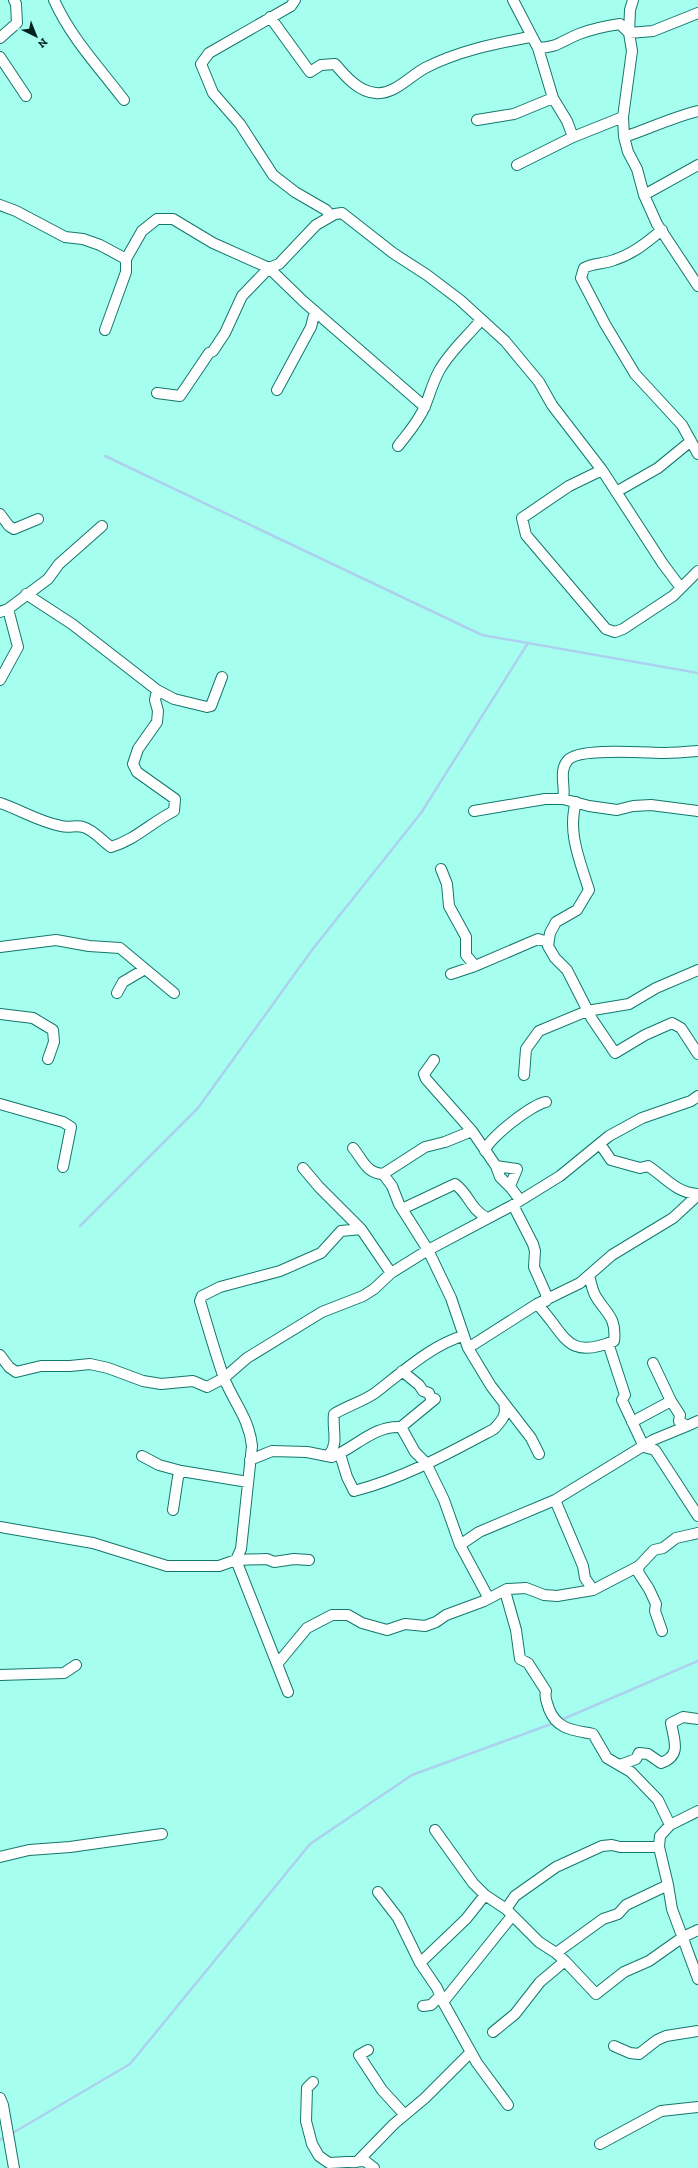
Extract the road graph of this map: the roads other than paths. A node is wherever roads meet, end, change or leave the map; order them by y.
1 (14, 0) edge
2 (54, 0) edge
3 (295, 0) edge
4 (512, 0) edge
5 (633, 0) edge
6 (698, 13) edge
7 (270, 16) junction
8 (629, 32) junction
9 (530, 37) junction
10 (0, 38) edge
11 (538, 48) junction
12 (0, 57) edge
13 (26, 96) dead end
14 (553, 98) junction
15 (124, 100) dead end
16 (698, 111) edge
17 (623, 117) junction
18 (477, 120) dead end
19 (573, 137) junction
20 (624, 137) junction
21 (517, 165) dead end
22 (698, 165) edge
23 (644, 195) junction
24 (0, 205) edge
25 (331, 216) junction
26 (662, 230) junction
27 (126, 259) junction
28 (269, 268) junction
29 (697, 281) edge
30 (315, 311) junction
31 (481, 320) junction
32 (105, 330) dead end
33 (276, 390) dead end
34 (157, 393) dead end
35 (425, 407) junction
36 (691, 441) junction
37 (398, 446) dead end
38 (698, 454) edge
39 (602, 470) junction
40 (616, 492) junction
41 (0, 514) edge
42 (38, 519) dead end
43 (102, 526) dead end
44 (698, 571) edge
45 (682, 588) junction
46 (26, 594) junction
47 (4, 611) edge
48 (222, 677) dead end
49 (0, 680) edge
50 (157, 690) junction
51 (698, 751) edge
52 (563, 799) junction
53 (576, 802) junction
54 (0, 803) edge
55 (474, 811) dead end
56 (698, 811) edge
57 (441, 869) dead end
58 (548, 942) junction
59 (0, 947) edge
60 (475, 966) junction
61 (145, 969) junction
62 (698, 970) edge
63 (451, 974) dead end
64 (117, 993) dead end
65 (174, 993) dead end
66 (587, 1011) junction
67 (0, 1014) edge
68 (698, 1054) edge
69 (48, 1059) dead end
70 (434, 1060) dead end
71 (524, 1074) dead end
72 (698, 1096) edge
73 (546, 1102) dead end
74 (0, 1104) edge
75 (472, 1131) junction
76 (600, 1144) junction
77 (353, 1148) dead end
78 (485, 1151) junction
79 (496, 1166) junction
80 (63, 1168) dead end
81 (303, 1168) dead end
82 (383, 1174) junction
83 (510, 1186) junction
84 (698, 1194) edge
85 (517, 1202) junction
86 (402, 1209) junction
87 (487, 1218) junction
88 (361, 1229) junction
89 (428, 1250) junction
90 (391, 1273) junction
91 (589, 1276) junction
92 (542, 1302) junction
93 (463, 1336) junction
94 (608, 1343) junction
95 (468, 1348) junction
96 (0, 1355) edge
97 (653, 1363) dead end
98 (402, 1371) junction
99 (224, 1378) junction
100 (671, 1401) junction
101 (504, 1403) junction
102 (698, 1421) edge
103 (632, 1422) junction
104 (687, 1426) junction
105 (401, 1427) junction
106 (644, 1447) junction
107 (340, 1454) junction
108 (539, 1454) dead end
109 (329, 1455) junction
110 (142, 1456) dead end
111 (250, 1460) junction
112 (426, 1463) junction
113 (181, 1471) junction
114 (248, 1482) junction
115 (555, 1500) junction
116 (173, 1510) dead end
117 (698, 1516) edge
118 (0, 1527) edge
119 (698, 1533) edge
120 (460, 1545) junction
121 (236, 1560) junction
122 (309, 1560) dead end
123 (639, 1566) junction
124 (592, 1590) junction
125 (505, 1591) junction
126 (488, 1597) junction
127 (662, 1631) dead end
128 (278, 1663) junction
129 (76, 1665) dead end
130 (0, 1675) edge
131 (288, 1692) dead end
132 (698, 1719) edge
133 (620, 1765) junction
134 (698, 1811) edge
135 (670, 1825) junction
136 (435, 1830) dead end
137 (162, 1834) dead end
138 (659, 1847) junction
139 (0, 1857) edge
140 (668, 1884) junction
141 (378, 1892) dead end
142 (485, 1895) junction
143 (509, 1913) junction
144 (698, 1930) edge
145 (683, 1937) junction
146 (556, 1953) junction
147 (565, 1962) junction
148 (420, 1963) junction
149 (698, 1979) edge
150 (442, 1999) junction
151 (423, 2006) dead end
152 (698, 2031) edge
153 (493, 2032) dead end
154 (614, 2046) dead end
155 (368, 2050) dead end
156 (471, 2052) junction
157 (313, 2082) dead end
158 (0, 2098) edge
159 (508, 2105) dead end
160 (698, 2107) edge
161 (404, 2114) junction
162 (600, 2144) dead end
163 (357, 2162) junction
164 (14, 2168) edge
165 (374, 2168) edge

1 - 10 street
2 - 15 street
3 - 7 street
4 - 9 street
5 - 8 street
6 - 8 street
7 - 9 street
7 - 25 street
8 - 11 street
8 - 17 street
9 - 11 street
11 - 14 street
12 - 13 street
14 - 18 street
14 - 19 street
16 - 20 street
17 - 19 street
17 - 20 street
19 - 21 street
20 - 23 street
22 - 23 street
23 - 26 street
24 - 27 street
25 - 28 street
25 - 31 street
26 - 29 street
26 - 36 street
27 - 28 street
27 - 32 street
28 - 30 street
28 - 34 street
30 - 33 street
30 - 35 street
31 - 35 street
31 - 39 street
35 - 37 street
36 - 38 street
36 - 40 street
39 - 40 street
39 - 45 street
40 - 45 street
41 - 42 street
43 - 46 street
44 - 45 street
46 - 47 street
46 - 50 street
47 - 49 street
48 - 50 street
50 - 54 street
51 - 52 street
52 - 53 street
52 - 55 street
53 - 56 street
53 - 58 street
57 - 60 street
58 - 60 street
58 - 66 street
59 - 61 street
60 - 63 street
61 - 64 street
61 - 65 street
62 - 66 street
66 - 68 street
66 - 71 street
67 - 69 street
70 - 75 street
72 - 76 street
73 - 78 street
74 - 80 street
75 - 78 street
75 - 82 street
76 - 84 street
76 - 85 street
77 - 82 street
78 - 79 street
79 - 83 street
79 - 83 street
81 - 88 street
82 - 86 street
83 - 85 street
84 - 91 street
85 - 87 street
85 - 92 street
86 - 87 street
86 - 89 street
87 - 89 street
88 - 90 street
88 - 99 street
89 - 90 street
89 - 93 street
90 - 99 street
91 - 92 street
91 - 94 street
92 - 94 street
92 - 95 street
93 - 95 street
93 - 98 street
94 - 103 street
95 - 101 street
96 - 99 street
97 - 100 street
98 - 105 street
98 - 109 street
99 - 111 street
100 - 103 street
100 - 104 street
101 - 108 street
101 - 112 street
102 - 104 street
103 - 106 street
104 - 106 street
105 - 107 street
105 - 112 street
106 - 115 street
106 - 117 street
107 - 109 street
107 - 112 street
109 - 111 street
110 - 113 street
111 - 114 street
112 - 120 street
113 - 114 street
113 - 116 street
114 - 121 street
115 - 120 street
115 - 124 street
118 - 121 street
119 - 123 street
120 - 126 street
121 - 122 street
121 - 128 street
123 - 124 street
123 - 127 street
124 - 125 street
125 - 126 street
125 - 133 street
126 - 128 street
128 - 131 street
129 - 130 street
132 - 133 street
133 - 135 street
134 - 135 street
135 - 138 street
136 - 142 street
137 - 139 street
138 - 140 street
138 - 143 street
140 - 145 street
140 - 146 street
141 - 148 street
142 - 143 street
142 - 148 street
143 - 146 street
143 - 150 street
144 - 145 street
145 - 147 street
145 - 149 street
146 - 147 street
147 - 153 street
148 - 150 street
150 - 151 street
150 - 156 street
152 - 154 street
155 - 161 street
156 - 159 street
156 - 161 street
157 - 163 street
158 - 164 street
160 - 162 street
161 - 163 street
163 - 165 street

